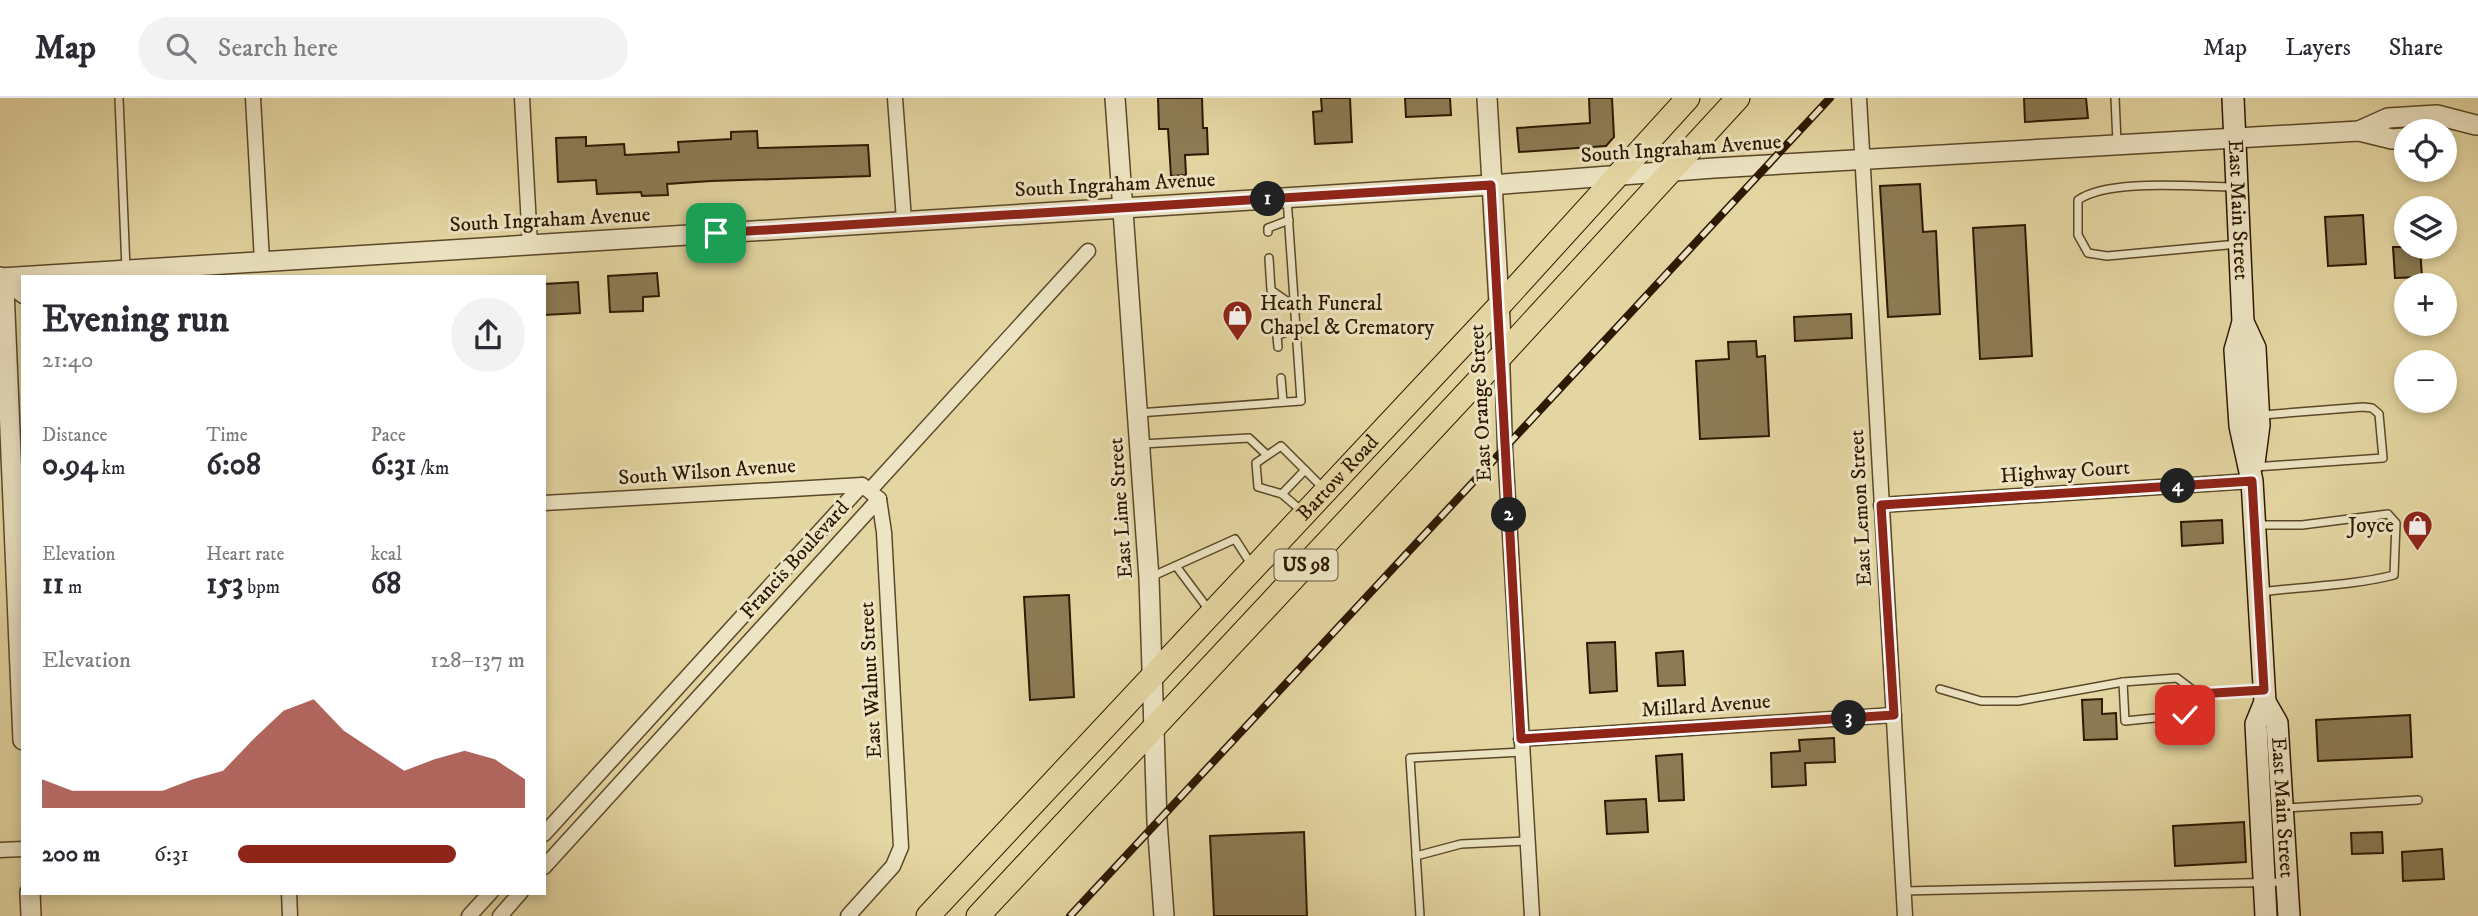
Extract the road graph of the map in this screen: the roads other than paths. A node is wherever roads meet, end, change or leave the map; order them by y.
1 (118, 98) edge
2 (253, 98) edge
3 (522, 98) edge
4 (895, 98) edge
5 (1115, 98) edge
6 (1487, 98) edge
7 (1688, 98) edge
8 (1738, 98) edge
9 (2115, 98) edge
10 (2233, 98) edge
11 (1862, 100) edge
12 (2477, 125) edge
13 (2359, 131) junction
14 (2457, 131) edge
15 (2234, 139) junction
16 (2394, 139) edge
17 (2118, 146) junction
18 (1862, 160) junction
19 (1670, 170) junction
20 (1615, 176) junction
21 (1491, 185) junction
22 (2236, 187) junction
23 (1287, 198) junction
24 (1122, 208) junction
25 (904, 220) junction
26 (1289, 220) junction
27 (1268, 232) dead end
28 (2239, 244) junction
29 (530, 245) junction
30 (1088, 251) dead end
31 (1269, 258) dead end
32 (262, 261) junction
33 (126, 270) junction
34 (47, 275) edge
35 (21, 277) edge
36 (0, 278) edge
37 (21, 294) edge
38 (1294, 306) junction
39 (1499, 306) junction
40 (2243, 321) junction
41 (1296, 328) junction
42 (1278, 346) dead end
43 (1502, 355) junction
44 (3, 374) edge
45 (1281, 378) dead end
46 (1283, 402) junction
47 (1137, 413) junction
48 (2259, 415) junction
49 (1140, 444) junction
50 (1268, 455) junction
51 (1304, 470) junction
52 (2253, 474) junction
53 (1325, 490) junction
54 (871, 492) junction
55 (1282, 494) junction
56 (546, 503) edge
57 (1881, 505) junction
58 (1304, 513) junction
59 (2254, 525) junction
60 (7, 556) edge
61 (1176, 566) junction
62 (1253, 567) junction
63 (1149, 578) junction
64 (2259, 593) junction
65 (1210, 612) junction
66 (1152, 674) junction
67 (2123, 682) junction
68 (676, 688) junction
69 (1940, 689) dead end
70 (2198, 694) junction
71 (2265, 696) junction
72 (693, 702) junction
73 (1894, 715) junction
74 (21, 717) edge
75 (1154, 726) junction
76 (1522, 746) junction
77 (2418, 800) dead end
78 (2281, 808) junction
79 (546, 832) edge
80 (1527, 841) junction
81 (21, 849) edge
82 (0, 850) edge
83 (1416, 856) junction
84 (546, 865) edge
85 (2275, 883) junction
86 (1903, 891) junction
87 (30, 895) edge
88 (289, 895) edge
89 (488, 895) edge
90 (516, 898) edge
91 (31, 916) edge
92 (290, 916) edge
93 (469, 916) edge
94 (500, 916) edge
95 (848, 916) edge
96 (928, 916) edge
97 (978, 916) edge
98 (1164, 916) edge
99 (1419, 916) edge
100 (1532, 916) edge
101 (1905, 916) edge
102 (2266, 916) edge
103 (2289, 916) edge

1 - 33 lane
2 - 32 street
3 - 29 street
4 - 25 street
5 - 24 street, East Lime Street
6 - 21 street, East Orange Street
7 - 20 main road, Bartow Road / US 98
8 - 19 main road, Bartow Road / US 98
9 - 17 lane
10 - 15 main road, East Main Street
11 - 18 street, East Lemon Street
12 - 13 street
12 - 14 street
13 - 15 street, South Ingraham Avenue
13 - 16 street
15 - 17 street, South Ingraham Avenue
15 - 22 main road, East Main Street
17 - 18 street, South Ingraham Avenue
18 - 19 street, South Ingraham Avenue
18 - 57 street, East Lemon Street
19 - 20 street, South Ingraham Avenue
19 - 43 main road, Bartow Road / US 98
20 - 21 street, South Ingraham Avenue
20 - 39 main road, Bartow Road / US 98
21 - 23 street, South Ingraham Avenue
21 - 39 street, East Orange Street
22 - 28 main road, East Main Street
22 - 28 lane
23 - 24 street, South Ingraham Avenue
23 - 26 lane
24 - 25 street, South Ingraham Avenue
24 - 47 street, East Lime Street
25 - 29 street, South Ingraham Avenue
26 - 27 lane
26 - 38 lane
28 - 40 main road, East Main Street
29 - 32 street, South Ingraham Avenue
30 - 54 street, Francis Boulevard
31 - 38 lane
32 - 33 street, South Ingraham Avenue
33 - 34 street, South Ingraham Avenue
35 - 36 street, South Ingraham Avenue
36 - 37 street
36 - 44 street
38 - 41 lane
39 - 43 street, East Orange Street
39 - 53 main road, Bartow Road / US 98
40 - 48 main road, East Main Street
40 - 52 main road, East Main Street
41 - 42 lane
41 - 46 lane
43 - 75 main road, Bartow Road / US 98
43 - 76 street, East Orange Street
44 - 60 street
45 - 46 lane
46 - 47 lane
47 - 49 street, East Lime Street
48 - 52 main road, East Main Street
48 - 52 lane
49 - 50 lane
49 - 63 street, East Lime Street
50 - 51 lane
50 - 55 lane
51 - 53 lane
51 - 55 lane
52 - 57 street, Highway Court
52 - 59 main road, East Main Street
53 - 58 main road, Bartow Road / US 98
54 - 56 street, South Wilson Avenue
54 - 68 street, Francis Boulevard
54 - 72 street, Francis Boulevard
54 - 95 street, East Walnut Street
55 - 58 lane
57 - 73 street, East Lemon Street
58 - 62 main road, Bartow Road / US 98
59 - 64 main road, East Main Street
59 - 64 lane
60 - 74 street
61 - 62 lane
61 - 63 lane
61 - 65 lane
62 - 65 main road, Bartow Road / US 98
63 - 66 street, East Lime Street
64 - 71 main road, East Main Street
65 - 66 main road, Bartow Road / US 98
66 - 75 street, East Lime Street
66 - 96 main road, Bartow Road / US 98
67 - 69 lane
67 - 70 lane
67 - 70 lane
68 - 72 street
68 - 79 street, Francis Boulevard
70 - 71 lane
71 - 78 main road, East Main Street
71 - 85 main road, East Main Street
72 - 84 street, Francis Boulevard
73 - 76 street, Millard Avenue
73 - 86 street, East Lemon Street
75 - 97 main road, Bartow Road / US 98
75 - 98 street, East Lime Street
76 - 80 street, East Orange Street
76 - 83 lane
77 - 78 lane
78 - 85 main road, East Main Street
80 - 83 lane
80 - 100 street, East Orange Street
81 - 82 street
83 - 99 lane
85 - 86 lane
85 - 102 main road, East Main Street
85 - 103 main road, East Main Street
86 - 101 street, East Lemon Street
87 - 91 street
88 - 92 street
89 - 93 street
90 - 94 street

